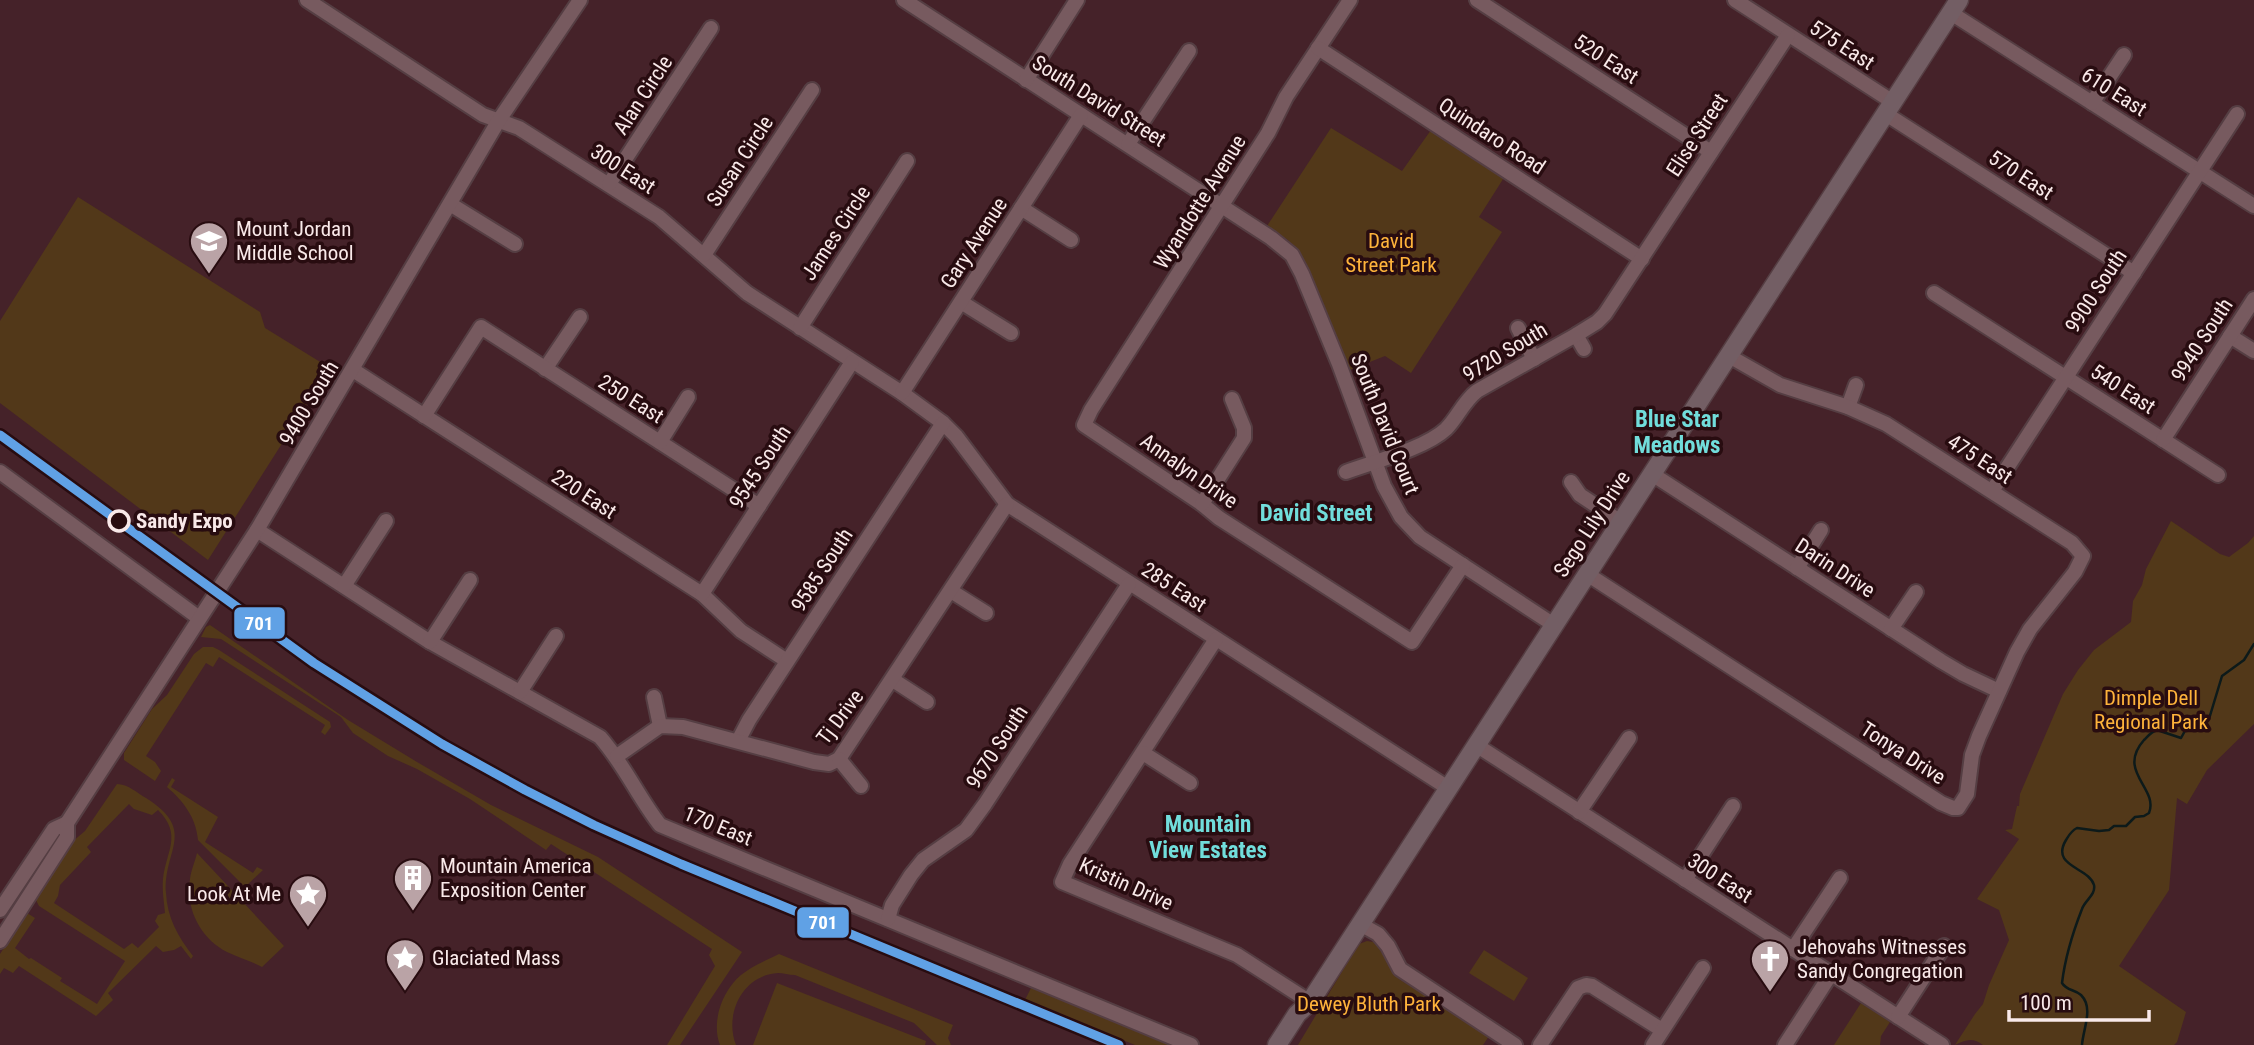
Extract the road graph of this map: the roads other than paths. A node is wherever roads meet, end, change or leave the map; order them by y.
1 (307, 0) edge
2 (580, 0) edge
3 (904, 0) edge
4 (1077, 0) edge
5 (1350, 0) edge
6 (1477, 0) edge
7 (1735, 0) edge
8 (922, 5) edge
9 (1955, 6) edge
10 (712, 28) dead end
11 (1788, 35) junction
12 (1318, 48) junction
13 (1189, 51) dead end
14 (2124, 55) dead end
15 (1026, 80) junction
16 (812, 90) dead end
17 (2092, 103) junction
18 (1889, 108) junction
19 (2237, 114) dead end
20 (1081, 115) junction
21 (499, 120) junction
22 (1128, 144) junction
23 (1711, 152) junction
24 (907, 161) dead end
25 (2200, 171) junction
26 (609, 184) junction
27 (450, 204) junction
28 (1222, 206) junction
29 (2254, 206) edge
30 (1021, 208) junction
31 (1271, 238) joint
32 (1071, 240) dead end
33 (515, 244) dead end
34 (704, 255) junction
35 (1642, 259) junction
36 (2134, 273) junction
37 (1934, 293) dead end
38 (2254, 299) edge
39 (961, 302) junction
40 (580, 317) dead end
41 (800, 328) junction
42 (1518, 328) dead end
43 (1011, 333) dead end
44 (1576, 335) junction
45 (2230, 336) junction
46 (1584, 349) dead end
47 (2254, 351) edge
48 (1729, 356) junction
49 (1534, 359) junction
50 (852, 362) junction
51 (545, 369) junction
52 (353, 370) junction
53 (2066, 377) junction
54 (1856, 385) dead end
55 (902, 393) junction
56 (688, 397) dead end
57 (1232, 399) dead end
58 (1848, 407) junction
59 (424, 416) junction
60 (943, 423) junction
61 (1084, 425) joint
62 (2163, 440) junction
63 (660, 442) junction
64 (1375, 461) junction
65 (0, 471) edge
66 (1346, 472) dead end
67 (1652, 474) junction
68 (2218, 475) dead end
69 (1571, 482) dead end
70 (1992, 491) junction
71 (1007, 504) junction
72 (1202, 504) junction
73 (759, 506) junction
74 (386, 521) dead end
75 (1620, 522) junction
76 (257, 530) junction
77 (1821, 530) dead end
78 (2083, 556) joint
79 (1463, 565) junction
80 (1797, 568) junction
81 (1587, 574) junction
82 (470, 580) dead end
83 (1129, 584) junction
84 (344, 586) junction
85 (951, 591) junction
86 (1916, 592) dead end
87 (702, 594) junction
88 (986, 613) dead end
89 (198, 618) junction
90 (1554, 625) junction
91 (1892, 629) junction
92 (556, 636) dead end
93 (1216, 639) junction
94 (430, 642) junction
95 (787, 661) junction
96 (893, 680) junction
97 (1999, 691) junction
98 (520, 692) junction
99 (654, 697) dead end
100 (927, 702) dead end
101 (660, 726) junction
102 (1629, 738) dead end
103 (738, 741) junction
104 (1476, 746) junction
105 (1143, 753) junction
106 (617, 757) junction
107 (839, 759) junction
108 (1190, 783) dead end
109 (861, 786) dead end
110 (1448, 788) junction
111 (1734, 806) dead end
112 (1579, 812) junction
113 (67, 823) junction
114 (1840, 877) dead end
115 (1685, 880) junction
116 (0, 910) edge
117 (888, 919) junction
118 (1360, 924) junction
119 (0, 941) edge
120 (1944, 946) dead end
121 (1793, 949) junction
122 (1703, 968) dead end
123 (1832, 974) junction
124 (1310, 1002) junction
125 (1898, 1017) junction
126 (1662, 1030) junction
127 (1191, 1045) edge
128 (1277, 1045) edge
129 (1289, 1045) edge
130 (1515, 1045) edge
131 (1540, 1045) edge
132 (1653, 1045) edge
133 (1785, 1045) edge
134 (1942, 1045) edge

1 - 21 street, 300 East
2 - 21 street, 9400 South
3 - 8 street, South David Street
4 - 15 street
5 - 12 street, Wyandotte Avenue
6 - 23 street, 520 East
7 - 11 street, 575 East
8 - 15 street, South David Street
9 - 17 street, 610 East
9 - 18 main road, Sego Lily Drive
10 - 26 street, Alan Circle
11 - 18 street, 575 East
11 - 23 street, Elise Street
12 - 28 street, Wyandotte Avenue
12 - 35 street, Quindaro Road
13 - 22 street
14 - 17 street
15 - 20 street, South David Street
16 - 34 street, Susan Circle
17 - 25 street, 610 East
18 - 36 street, 570 East
18 - 48 main road, Sego Lily Drive
19 - 25 street, 9900 South
20 - 22 street, South David Street
20 - 30 street, Gary Avenue
21 - 26 street, 300 East
21 - 27 street, 9400 South
22 - 28 street, South David Street
23 - 35 street, Elise Street
24 - 41 street, James Circle
25 - 29 street, 610 East
25 - 36 street, 9900 South
26 - 34 street, 300 East
27 - 33 street
27 - 52 street, 9400 South
28 - 31 street, South David Street
28 - 61 street, Wyandotte Avenue
30 - 32 street
30 - 39 street, Gary Avenue
31 - 64 street, South David Court
34 - 41 street, 300 East
35 - 44 street, 9720 South
36 - 53 street, 9900 South
37 - 53 street, 540 East
38 - 45 street, 9940 South
39 - 43 street
39 - 55 street, Gary Avenue
40 - 51 street
41 - 50 street, 300 East
42 - 49 street
44 - 46 street
44 - 49 street, 9720 South
45 - 47 street
45 - 62 street, 9940 South
48 - 58 street, 475 East
48 - 67 main road, Sego Lily Drive
49 - 64 street, 9720 South
50 - 55 street, 300 East
50 - 73 street, 9545 South
51 - 59 street, 250 East
51 - 63 street, 250 East
52 - 59 street, 220 East
52 - 76 street, 9400 South
53 - 62 street, 540 East
53 - 70 street, 9900 South
54 - 58 street
55 - 60 street, 285 East
56 - 63 street
57 - 72 street
58 - 70 street, 475 East
59 - 87 street, 220 East
60 - 71 street, 285 East
60 - 95 street, 9585 South
61 - 72 street, Annalyn Drive
62 - 68 street, 540 East
63 - 73 street, 250 East
64 - 66 street, 9720 South
64 - 79 street, South David Court
65 - 89 street
67 - 75 main road, Sego Lily Drive
67 - 80 street, Darin Drive
69 - 75 street
70 - 78 street, 475 East
71 - 83 street, 285 East
71 - 85 street, Tj Drive
72 - 79 street, Annalyn Drive
73 - 87 street, 9545 South
74 - 84 street
75 - 81 main road, Sego Lily Drive
76 - 84 street, 170 East
76 - 89 street, 9400 South
77 - 80 street
78 - 97 street, Tonya Drive
79 - 90 street
80 - 91 street, Darin Drive
81 - 90 main road, Sego Lily Drive
81 - 97 street, Tonya Drive
82 - 94 street
83 - 93 street, 285 East
83 - 117 street, 9670 South
84 - 94 street, 170 East
85 - 88 street
85 - 96 street, Tj Drive
86 - 91 street
87 - 95 street, 220 East
89 - 113 street, 9400 South
90 - 104 main road, Sego Lily Drive
91 - 97 street, Darin Drive
92 - 98 street
93 - 105 street, Kristin Drive
93 - 110 street, 285 East
94 - 98 street, 170 East
95 - 103 street, 9585 South
96 - 100 street
96 - 107 street, Tj Drive
98 - 106 street, 170 East
99 - 101 street
101 - 103 street, Tj Drive
101 - 106 street
102 - 112 street
103 - 107 street, Tj Drive
104 - 110 main road, Sego Lily Drive
104 - 112 street, 300 East
105 - 108 street
105 - 124 street, Kristin Drive
106 - 117 street, 170 East
107 - 109 street
110 - 118 main road, Sego Lily Drive
111 - 115 street
112 - 115 street, 300 East
113 - 116 street, 9400 South
113 - 119 street, 9400 South
114 - 121 street
115 - 121 street, 300 East
117 - 127 street, 170 East
118 - 124 main road, Sego Lily Drive
118 - 130 street
120 - 125 street
121 - 123 street, 300 East
122 - 126 street
123 - 125 street, 300 East
123 - 133 street
124 - 128 main road, Sego Lily Drive
124 - 129 main road, Sego Lily Drive
125 - 134 street, 300 East
126 - 131 street
126 - 132 street

